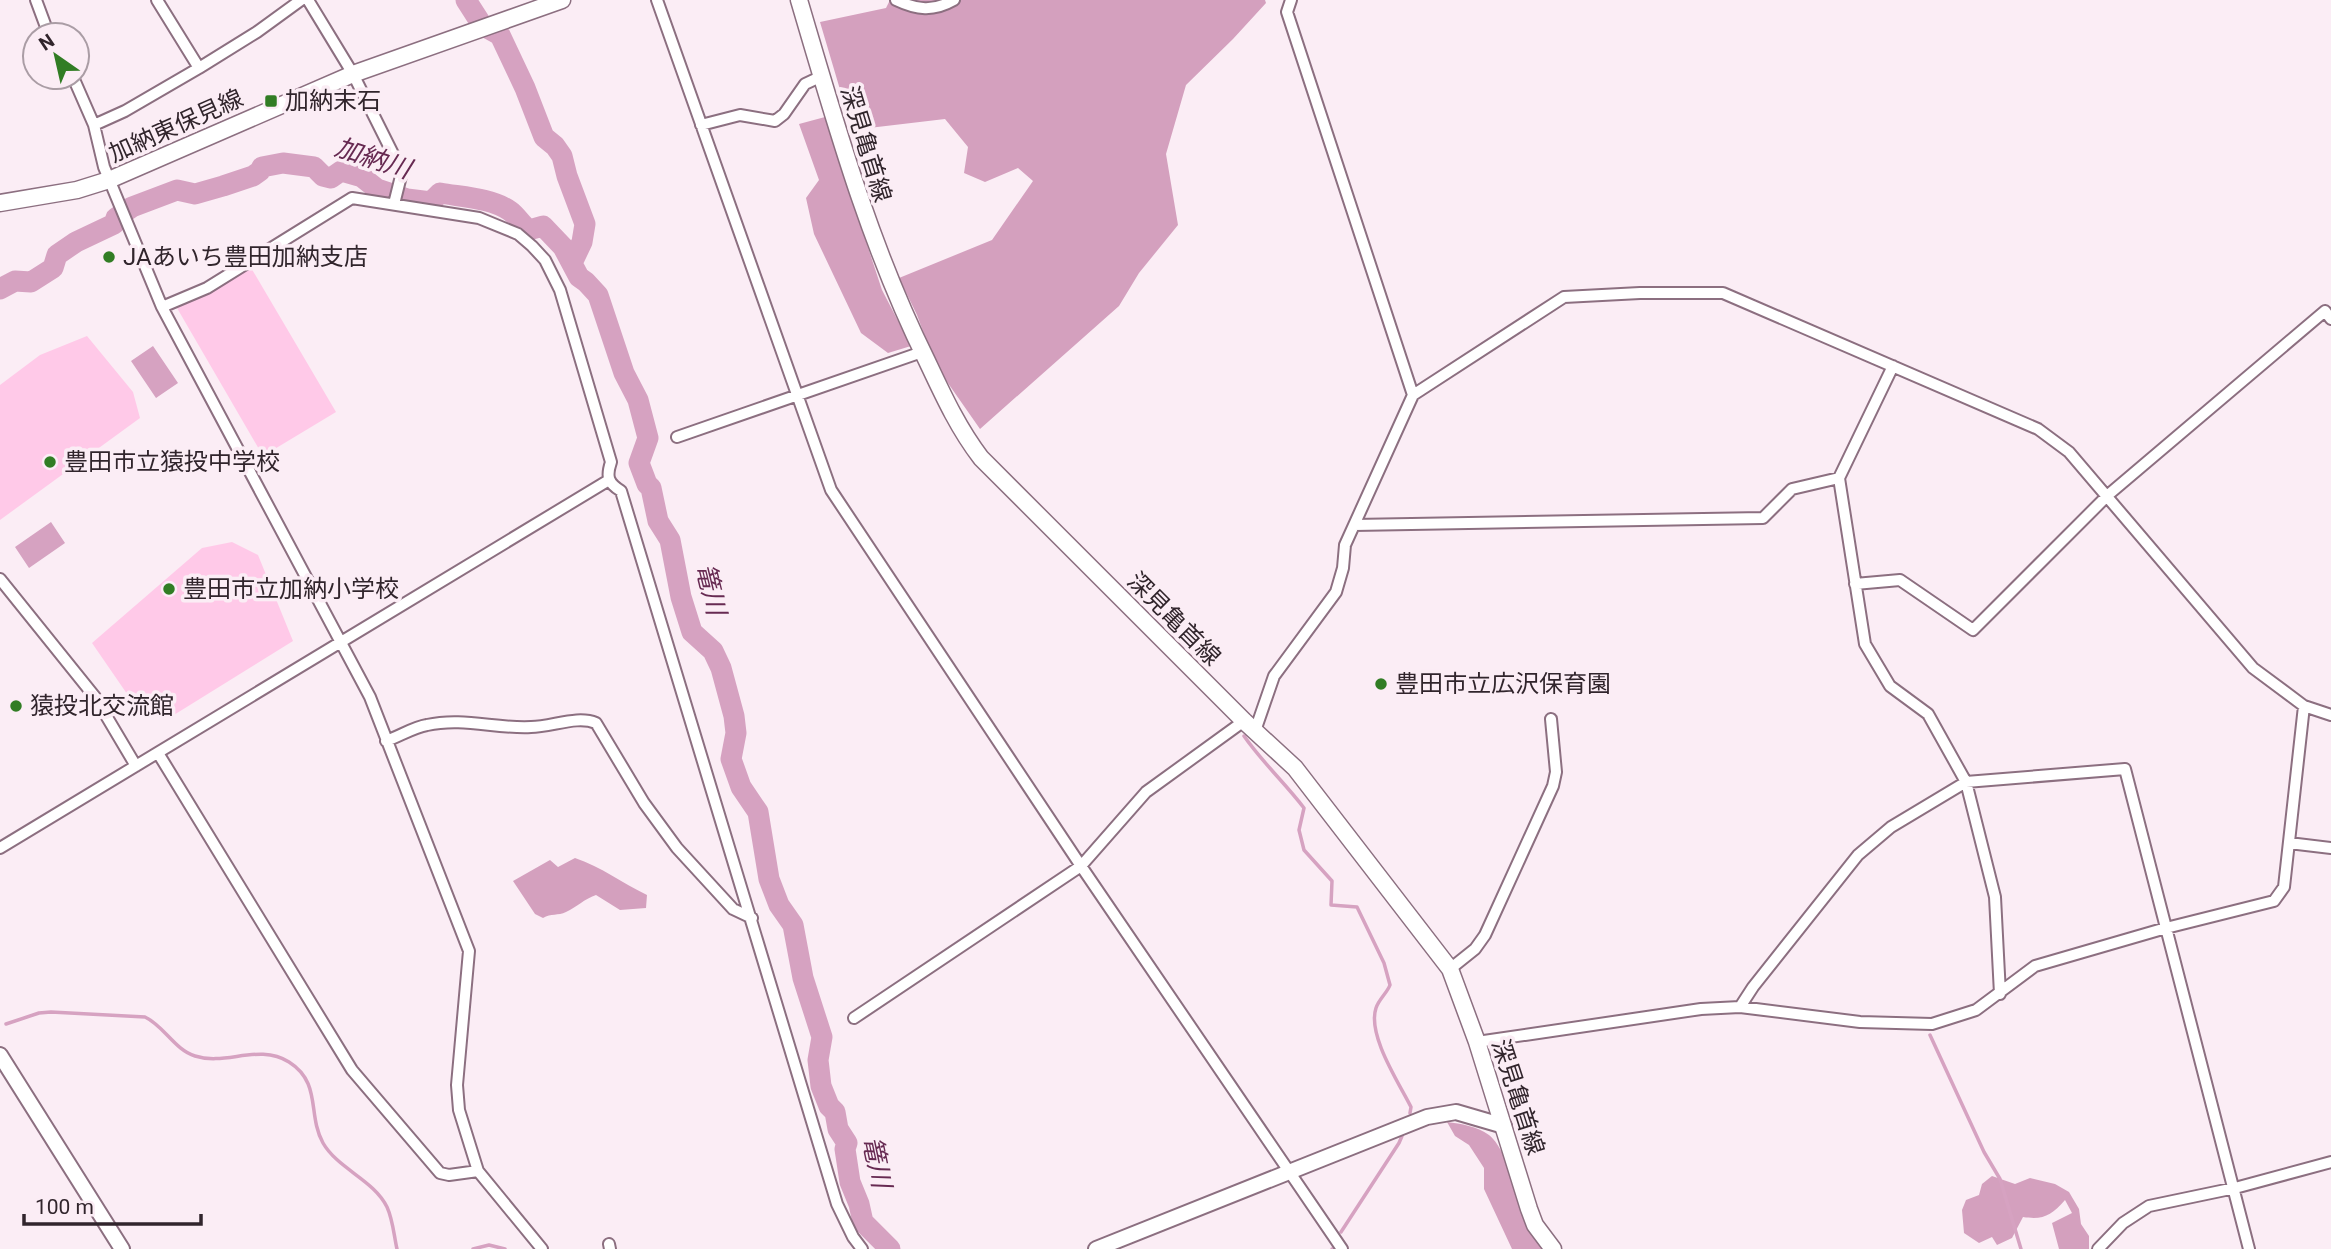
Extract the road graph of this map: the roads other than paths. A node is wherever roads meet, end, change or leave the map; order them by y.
1 (36, 0) edge
2 (157, 0) edge
3 (302, 0) edge
4 (308, 0) edge
5 (562, 0) edge
6 (657, 0) edge
7 (799, 0) edge
8 (896, 0) edge
9 (954, 0) edge
10 (1291, 0) edge
11 (44, 21) edge
12 (199, 68) junction
13 (353, 74) junction
14 (822, 76) junction
15 (79, 91) edge
16 (93, 125) junction
17 (701, 125) junction
18 (109, 180) junction
19 (0, 202) edge
20 (394, 202) junction
21 (162, 307) junction
22 (2331, 319) edge
23 (922, 352) junction
24 (1893, 366) junction
25 (1413, 395) junction
26 (797, 397) junction
27 (677, 437) dead end
28 (1839, 478) junction
29 (609, 480) junction
30 (2108, 495) junction
31 (1354, 525) junction
32 (0, 579) edge
33 (1855, 584) junction
34 (341, 642) junction
35 (2304, 706) junction
36 (2331, 715) edge
37 (1551, 719) dead end
38 (1250, 726) junction
39 (387, 741) junction
40 (158, 753) junction
41 (136, 766) junction
42 (1966, 782) junction
43 (2289, 844) junction
44 (0, 848) edge
45 (2331, 848) edge
46 (1081, 866) junction
47 (752, 918) junction
48 (2166, 928) junction
49 (1450, 969) junction
50 (2000, 994) junction
51 (1741, 1007) junction
52 (853, 1018) dead end
53 (1477, 1042) junction
54 (0, 1055) edge
55 (1504, 1126) junction
56 (2331, 1162) edge
57 (478, 1171) junction
58 (1290, 1172) junction
59 (2235, 1188) junction
60 (122, 1249) edge
61 (542, 1249) edge
62 (862, 1249) edge
63 (1096, 1249) edge
64 (1342, 1249) edge
65 (1553, 1249) edge
66 (2098, 1249) edge
67 (2249, 1249) edge

1 - 11 street
2 - 12 street
3 - 12 street
4 - 13 street
5 - 13 main road, 加納東保見線
6 - 17 street
7 - 14 main road, 深見亀首線
8 - 9 street
10 - 25 street
12 - 16 street
13 - 18 main road, 加納東保見線
13 - 20 street
14 - 17 street
14 - 23 main road, 深見亀首線
15 - 16 street
16 - 18 street
17 - 26 street
18 - 19 main road, 加納東保見線
18 - 21 street
20 - 21 street
20 - 29 street
21 - 34 street
22 - 30 street
23 - 26 street
23 - 38 main road, 深見亀首線
24 - 25 street
24 - 28 street
24 - 30 street
25 - 31 street
26 - 27 street
26 - 46 street
28 - 31 street
28 - 33 street
29 - 34 street
29 - 47 street
30 - 33 street
30 - 35 street
31 - 38 street
32 - 41 street
33 - 42 street
34 - 39 street
34 - 40 street
35 - 36 street
35 - 43 street
37 - 49 street
38 - 46 street
38 - 49 main road, 深見亀首線
39 - 47 street
39 - 57 street
40 - 41 street
40 - 57 street
41 - 44 street
42 - 48 street
42 - 50 street
42 - 51 street
43 - 45 street
43 - 48 street
46 - 52 street
46 - 58 street
47 - 62 street
48 - 50 street
48 - 59 street
49 - 53 main road, 深見亀首線
50 - 51 street
51 - 53 street
53 - 55 main road, 深見亀首線
54 - 60 street
55 - 58 street
55 - 65 main road, 深見亀首線
56 - 59 street
57 - 61 street
58 - 63 street
58 - 64 street
59 - 66 street
59 - 67 street

